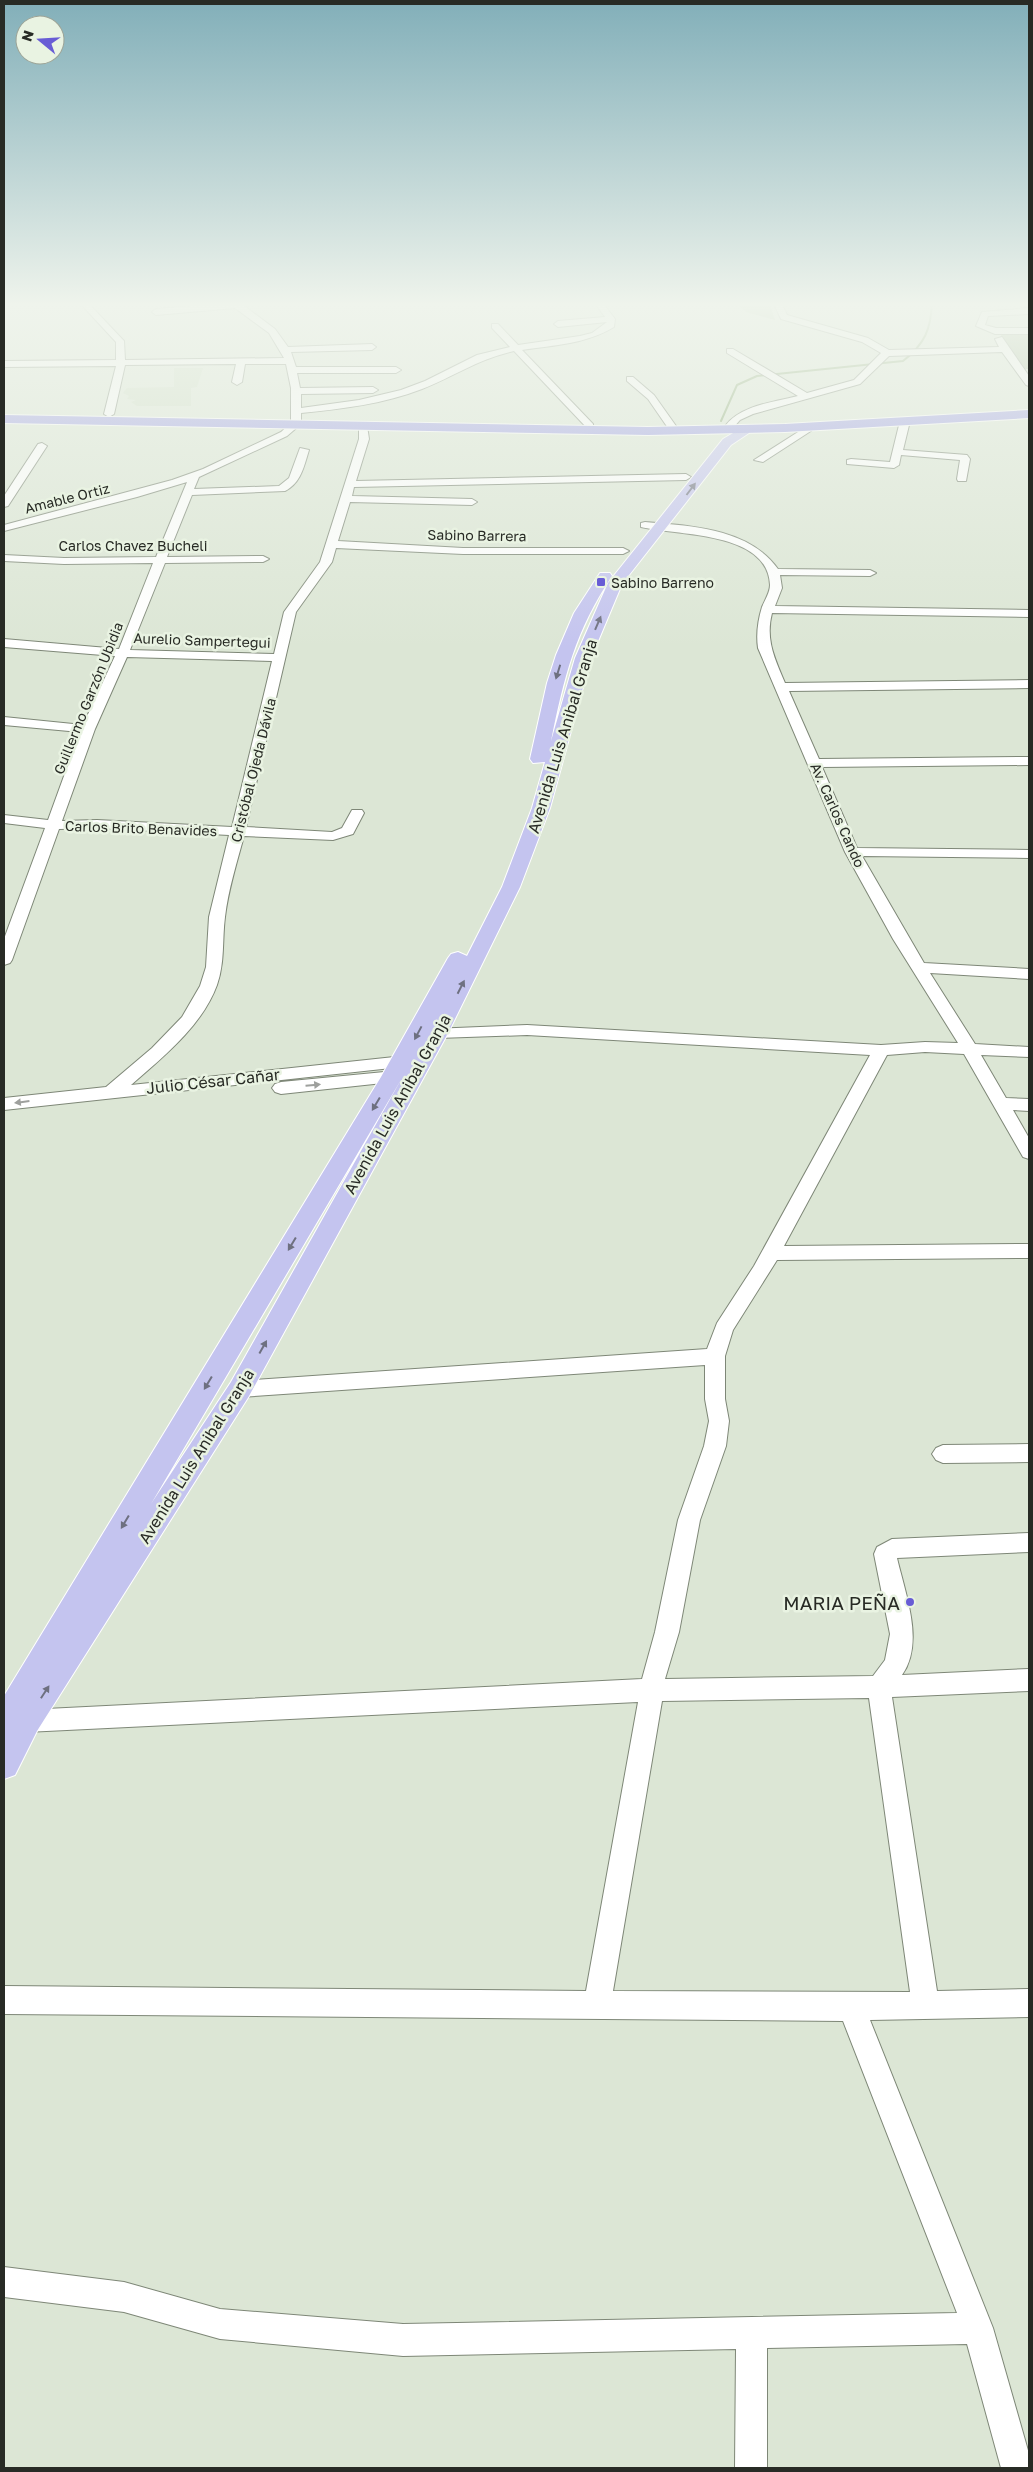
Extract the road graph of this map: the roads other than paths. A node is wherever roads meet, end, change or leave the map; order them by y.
1 (267, 417) edge
2 (582, 417) edge
3 (665, 417) edge
4 (738, 417) edge
5 (891, 417) edge
6 (969, 417) edge
7 (297, 418) junction
8 (4, 419) edge
9 (905, 421) junction
10 (362, 426) junction
11 (590, 426) junction
12 (671, 426) junction
13 (730, 426) junction
14 (812, 427) junction
15 (745, 430) junction
16 (711, 431) junction
17 (42, 446) dead end
18 (304, 450) dead end
19 (896, 452) junction
20 (759, 460) dead end
21 (851, 462) dead end
22 (194, 476) junction
23 (686, 477) junction
24 (962, 479) dead end
25 (352, 484) junction
26 (188, 492) junction
27 (347, 499) junction
28 (472, 502) dead end
29 (4, 504) edge
30 (24, 522) joint
31 (4, 525) edge
32 (653, 526) junction
33 (4, 544) edge
34 (331, 544) junction
35 (623, 551) junction
36 (4, 558) edge
37 (263, 559) dead end
38 (161, 560) junction
39 (776, 572) junction
40 (870, 573) dead end
41 (767, 609) junction
42 (1029, 613) edge
43 (4, 642) edge
44 (123, 653) junction
45 (280, 658) junction
46 (1029, 684) edge
47 (781, 687) junction
48 (4, 721) edge
49 (88, 729) junction
50 (1029, 761) edge
51 (814, 763) junction
52 (357, 813) dead end
53 (4, 819) edge
54 (55, 825) junction
55 (237, 832) junction
56 (852, 852) junction
57 (1029, 854) edge
58 (5, 953) edge
59 (919, 968) junction
60 (1029, 974) edge
61 (438, 1033) junction
62 (969, 1048) junction
63 (881, 1050) junction
64 (1029, 1052) edge
65 (407, 1069) junction
66 (112, 1092) junction
67 (4, 1104) edge
68 (1001, 1104) junction
69 (1029, 1105) edge
70 (4, 1117) edge
71 (1029, 1153) edge
72 (1029, 1251) edge
73 (770, 1253) junction
74 (715, 1356) junction
75 (240, 1389) junction
76 (1029, 1453) edge
77 (943, 1454) dead end
78 (1029, 1542) edge
79 (1029, 1680) edge
80 (878, 1686) junction
81 (651, 1690) junction
82 (15, 1723) edge
83 (4, 1764) edge
84 (4, 2000) edge
85 (1029, 2003) edge
86 (597, 2004) junction
87 (926, 2006) junction
88 (851, 2007) junction
89 (4, 2282) edge
90 (978, 2328) junction
91 (752, 2333) junction
92 (752, 2468) edge
93 (1017, 2468) edge

1 - 7 highway
2 - 11 street
3 - 12 street
4 - 13 street
5 - 13 highway
6 - 9 highway
7 - 8 highway
7 - 10 highway
7 - 11 highway
7 - 22 street, Amable Ortiz
9 - 14 highway
9 - 19 street
10 - 16 highway
10 - 25 street, Cristóbal Ojeda Dávila
11 - 12 highway
12 - 13 highway
14 - 15 highway
14 - 20 street
15 - 16 highway
32 -> 15 main road, Avenida Luis Anibal Granja
16 - 23 main road, Avenida Luis Anibal Granja
17 - 29 street
18 - 26 street
19 - 21 street
19 - 24 street
22 - 26 street, Guillermo Garzón Ubidia
22 - 30 street, Amable Ortiz
23 - 25 street
23 - 32 main road, Avenida Luis Anibal Granja
25 - 27 street, Cristóbal Ojeda Dávila
26 - 38 street, Guillermo Garzón Ubidia
27 - 28 street
27 - 34 street, Cristóbal Ojeda Dávila
30 - 31 street
31 - 33 street
32 - 35 main road, Avenida Luis Anibal Granja
32 - 39 street
61 -> 32 main road, Avenida Luis Anibal Granja
34 - 35 street, Sabino Barrera
34 - 45 street, Cristóbal Ojeda Dávila
35 -> 65 main road, Avenida Luis Anibal Granja
36 - 38 street, Carlos Chavez Bucheli
37 - 38 street, Carlos Chavez Bucheli
38 - 44 street, Guillermo Garzón Ubidia
39 - 40 street
39 - 41 street, Av. Carlos Cando
41 - 42 street
41 - 47 street, Av. Carlos Cando
43 - 44 street, Aurelio Sampertegui
44 - 45 street, Aurelio Sampertegui
44 - 49 street, Guillermo Garzón Ubidia
45 - 55 street, Cristóbal Ojeda Dávila
46 - 47 street
47 - 51 street, Av. Carlos Cando
48 - 49 street
49 - 54 street, Guillermo Garzón Ubidia
50 - 51 street
51 - 56 street, Av. Carlos Cando
52 - 55 street, Carlos Brito Benavides
53 - 54 street, Carlos Brito Benavides
54 - 55 street, Carlos Brito Benavides
54 - 58 street, Guillermo Garzón Ubidia
55 - 66 street, Cristóbal Ojeda Dávila
56 - 57 street
56 - 59 street, Av. Carlos Cando
59 - 60 street
59 - 62 street, Av. Carlos Cando
61 - 63 street
61 - 65 main road, Avenida Luis Anibal Granja
62 - 63 street
62 - 64 street
62 - 68 street, Av. Carlos Cando
63 - 73 street
65 - 66 street, Julio César Cañar
70 -> 65 street, Julio César Cañar
75 -> 65 main road, Avenida Luis Anibal Granja
65 -> 82 main road, Avenida Luis Anibal Granja
66 -> 67 street, Julio César Cañar
68 - 69 street
68 - 71 street, Av. Carlos Cando
72 - 73 street
73 - 74 street
74 - 75 street
74 - 81 street
82 -> 75 main road, Avenida Luis Anibal Granja
76 - 77 street
78 - 80 street
79 - 80 street
80 - 81 street
80 - 87 street
81 - 82 street
81 - 86 street
82 - 83 main road, Avenida Luis Anibal Granja
84 - 86 street
85 - 87 street
86 - 88 street
87 - 88 street
88 - 90 street
89 - 91 street
90 - 91 street
90 - 93 street
91 - 92 street

